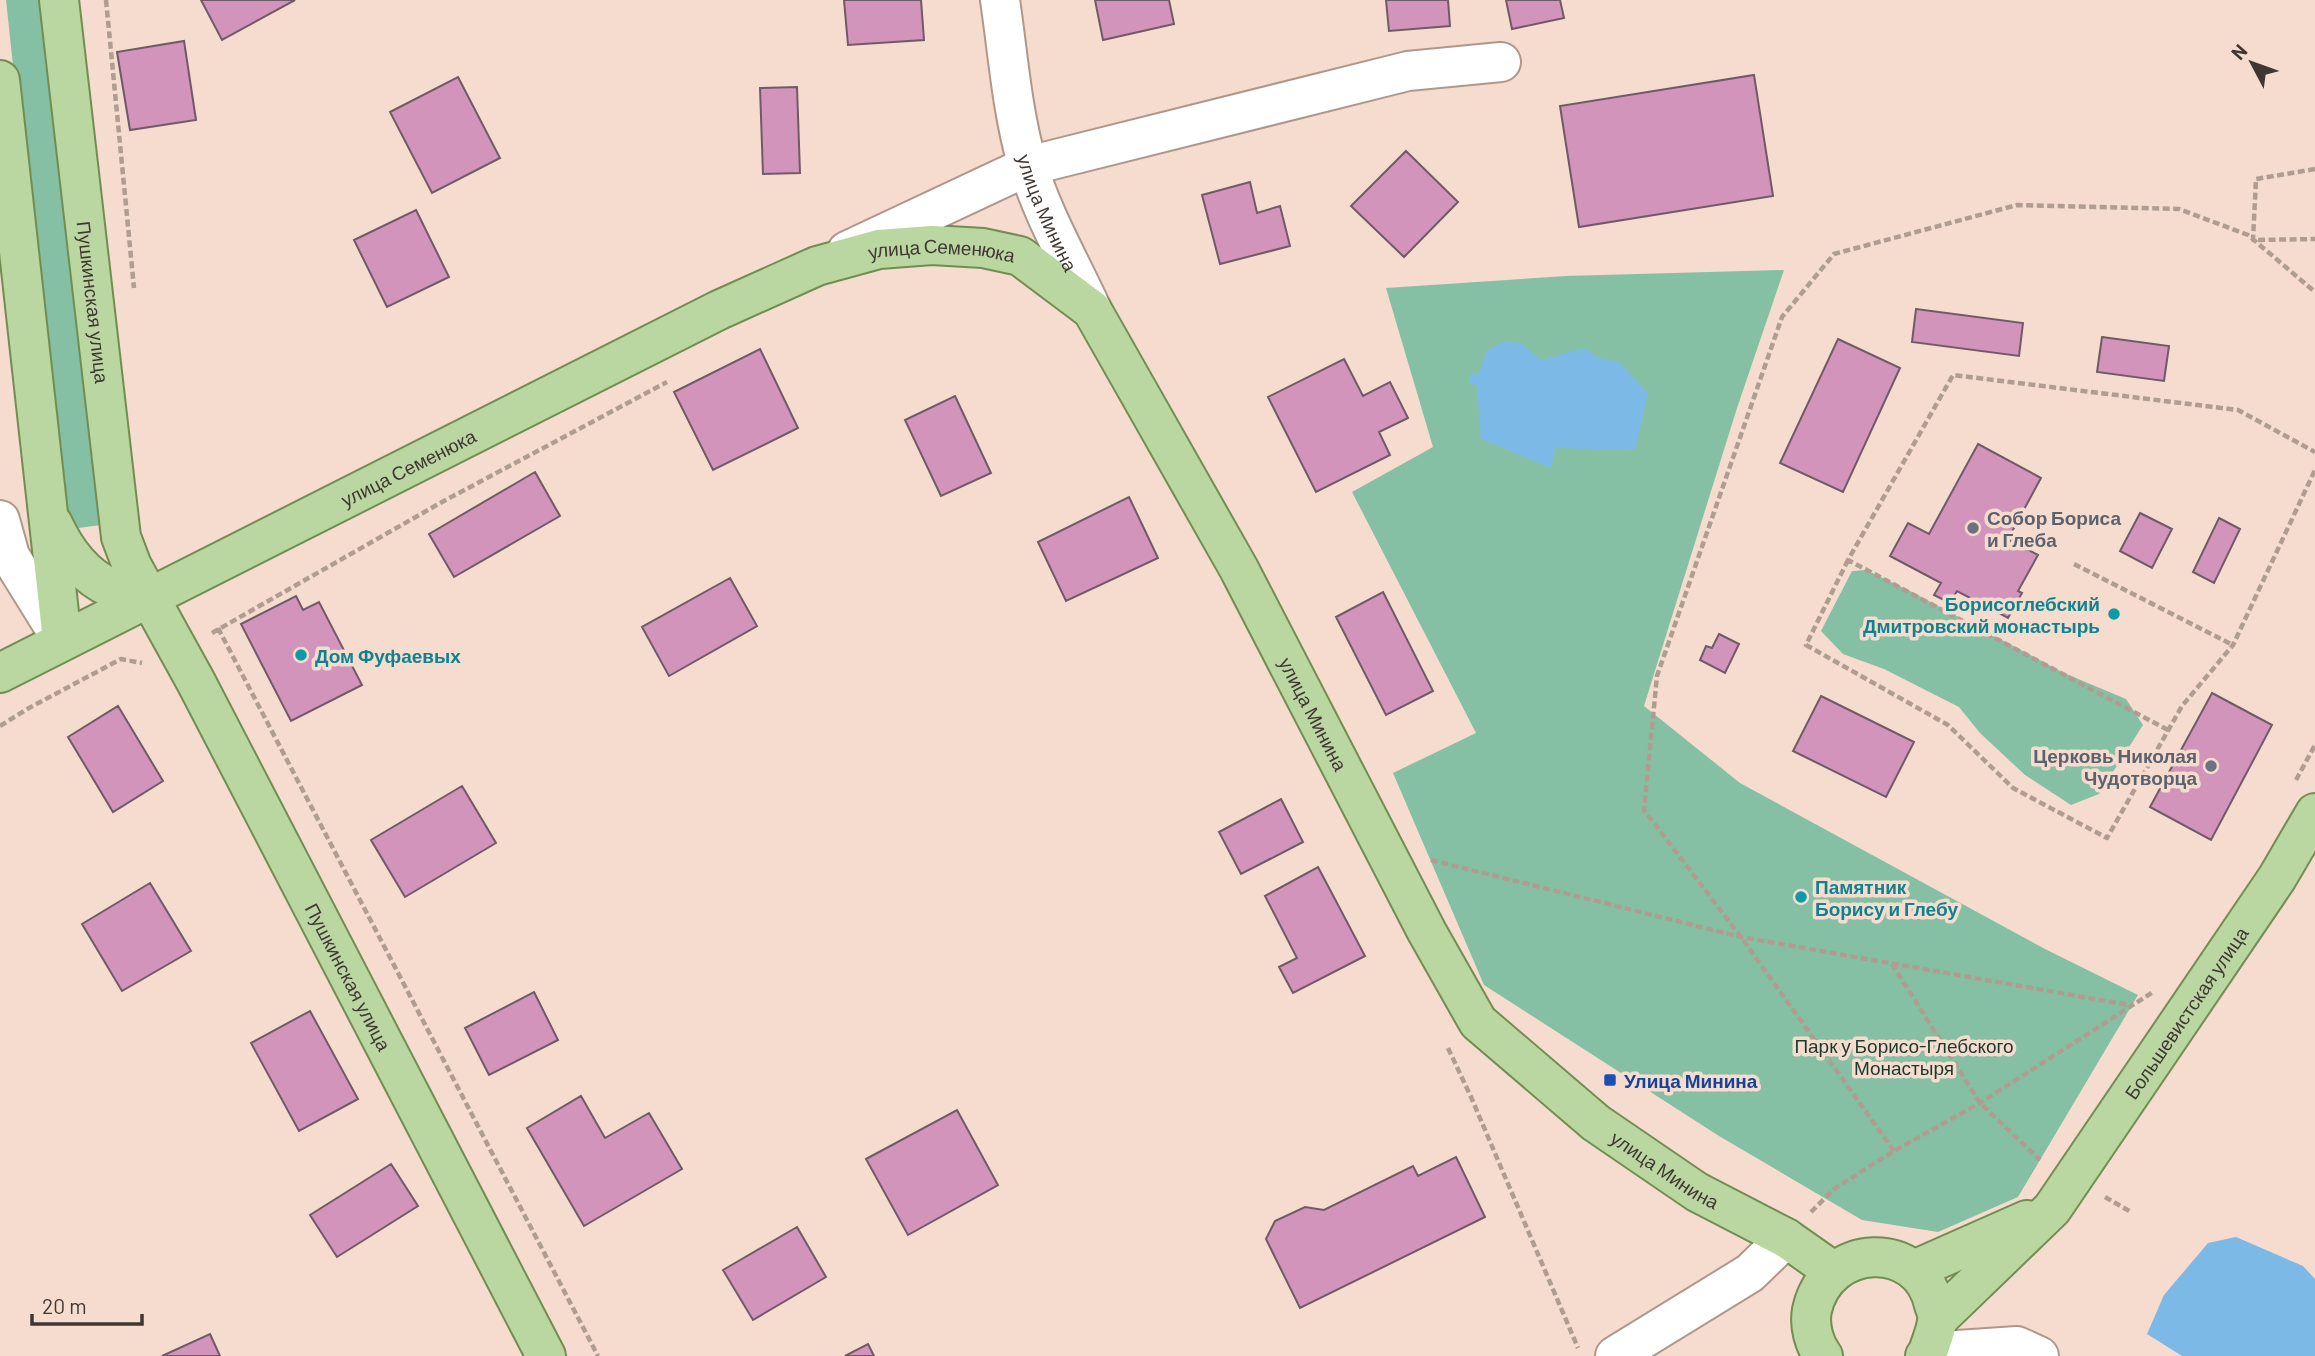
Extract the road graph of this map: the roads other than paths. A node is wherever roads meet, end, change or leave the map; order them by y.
1 (60, 0) edge
2 (1000, 0) edge
3 (1501, 62) dead end
4 (0, 80) edge
5 (1028, 166) junction
6 (817, 266) junction
7 (1092, 310) junction
8 (49, 516) junction
9 (0, 520) edge
10 (149, 597) junction
11 (62, 640) junction
12 (0, 673) edge
13 (2304, 799) edge
14 (2062, 1194) junction
15 (1786, 1238) junction
16 (1914, 1270) junction
17 (1833, 1271) junction
18 (1930, 1342) edge
19 (546, 1356) edge
20 (1615, 1356) edge
21 (1823, 1356) edge
22 (2039, 1356) edge

1 - 10 main road, Пушкинская улица
2 - 5 street, улица Минина
3 - 5 street, улица Семенюка
4 - 8 main road
5 - 6 street, улица Семенюка
5 - 7 street, улица Минина
6 - 7 main road, улица Семенюка
6 - 10 main road, улица Семенюка
7 - 15 main road, улица Минина
8 - 10 main road
8 - 11 main road
9 - 11 street
10 - 11 main road, улица Семенюка
10 - 19 main road, Пушкинская улица
11 - 12 main road, улица Семенюка
13 - 14 main road, Большевистская улица
14 - 16 main road
14 - 18 main road, Большевистская улица
15 - 17 main road, улица Минина
15 - 20 street
16 - 17 main road
16 - 18 main road
17 - 21 main road
18 - 22 street

